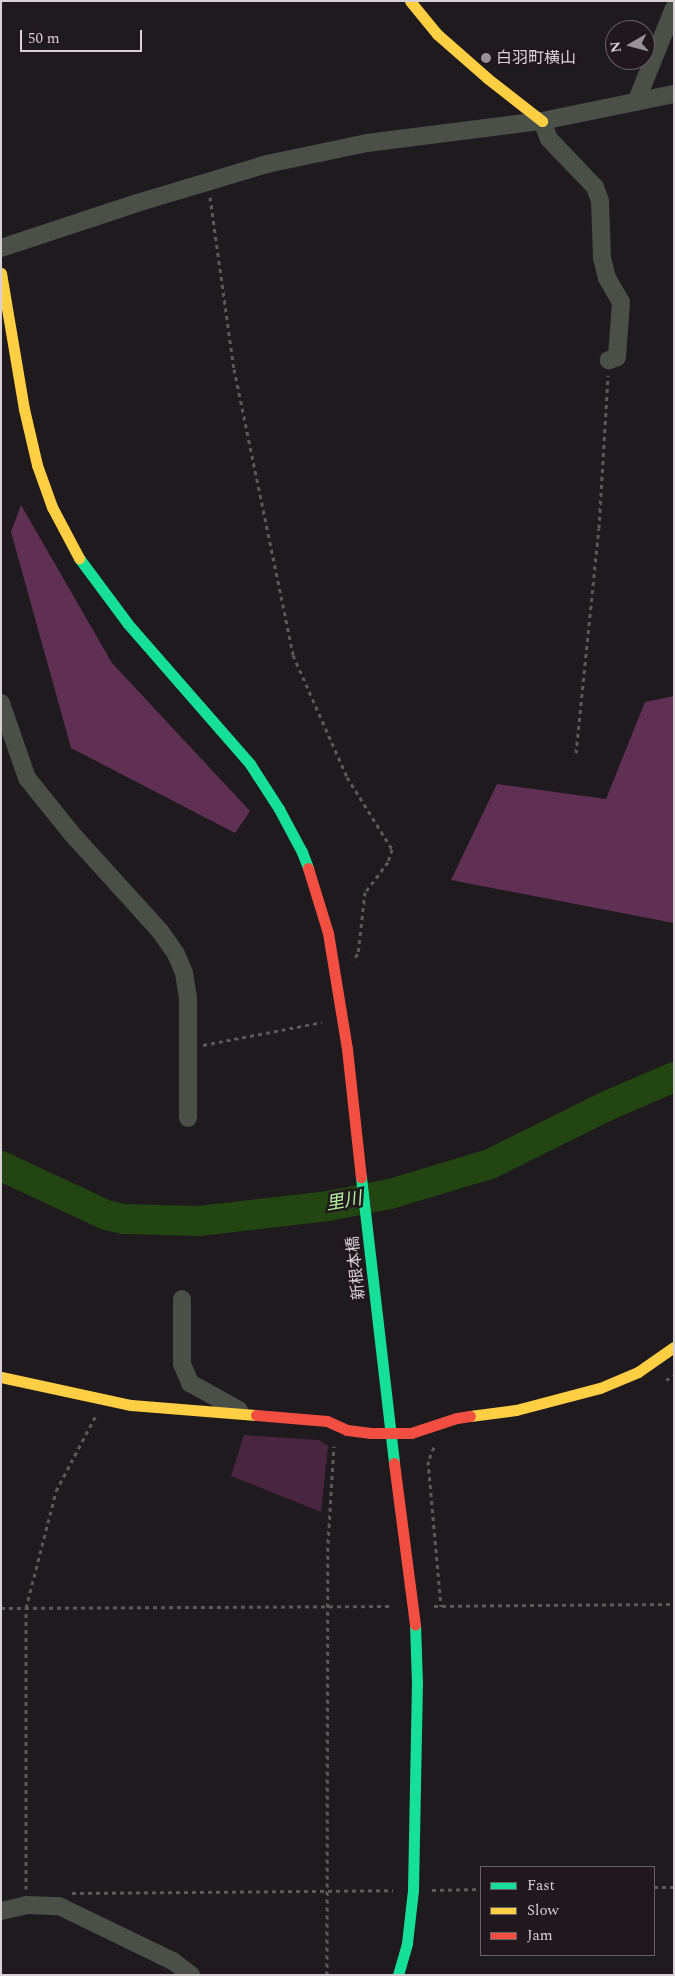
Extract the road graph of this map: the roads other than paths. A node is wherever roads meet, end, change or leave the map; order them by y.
1 (410, 1) edge
2 (674, 8) edge
3 (674, 94) edge
4 (636, 102) junction
5 (542, 121) junction
6 (1, 248) edge
7 (1, 273) edge
8 (609, 360) road end
9 (1, 703) edge
10 (188, 1118) dead end
11 (182, 1299) dead end
12 (674, 1347) edge
13 (1, 1377) edge
14 (247, 1414) junction
15 (390, 1428) junction
16 (1, 1911) edge
17 (191, 1975) edge
18 (398, 1975) edge

1 - 5 street
2 - 4 street
3 - 4 street
4 - 5 street
5 - 6 street
5 - 8 street
7 - 15 street, 新根本橋
9 - 10 street
11 - 14 street
12 - 15 street
13 - 14 street
14 - 15 street
15 - 18 street, 新根本橋
16 - 17 street

